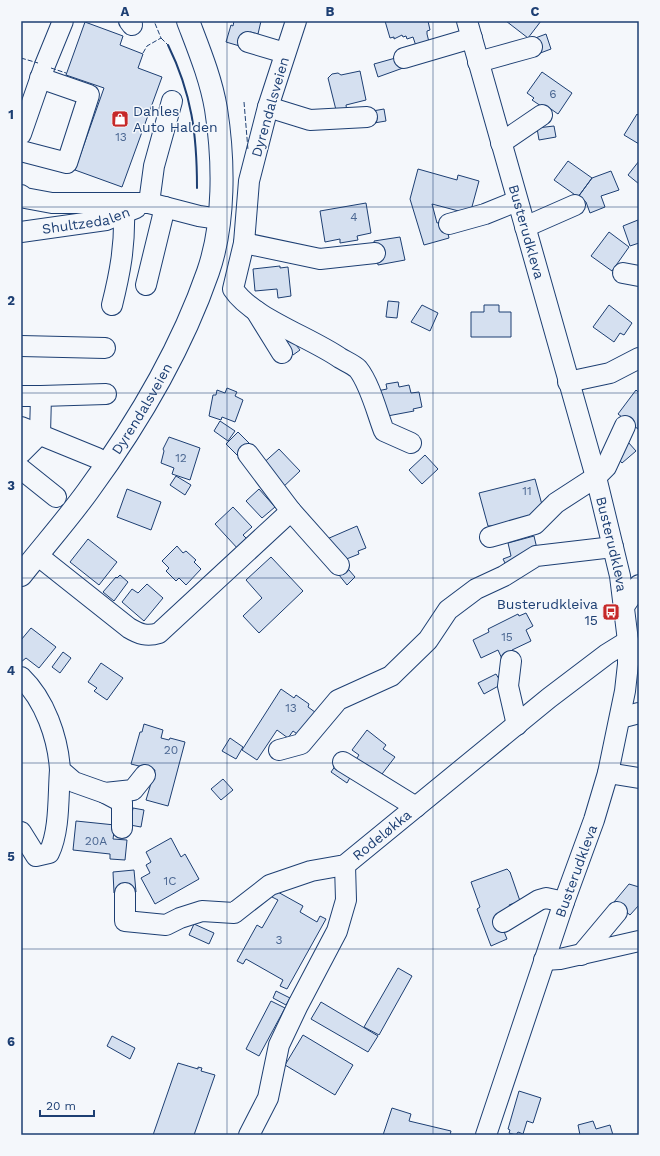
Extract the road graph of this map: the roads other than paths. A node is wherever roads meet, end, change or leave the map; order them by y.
1 (63, 21) edge
2 (188, 21) edge
3 (296, 21) edge
4 (470, 30) edge
5 (248, 42) dead end
6 (532, 47) dead end
7 (285, 53) junction
8 (404, 58) dead end
9 (478, 62) junction
10 (40, 78) junction
11 (172, 101) dead end
12 (268, 107) junction
13 (542, 115) dead end
14 (367, 117) dead end
15 (21, 134) edge
16 (501, 143) junction
17 (21, 151) edge
18 (21, 195) edge
19 (517, 201) junction
20 (157, 205) junction
21 (575, 205) dead end
22 (124, 213) junction
23 (219, 219) junction
24 (450, 224) dead end
25 (525, 227) junction
26 (21, 232) edge
27 (244, 242) junction
28 (375, 253) dead end
29 (146, 285) dead end
30 (112, 305) dead end
31 (254, 308) junction
32 (21, 346) edge
33 (105, 348) dead end
34 (282, 353) dead end
35 (639, 358) edge
36 (568, 382) junction
37 (106, 394) dead end
38 (22, 396) edge
39 (42, 396) junction
40 (625, 426) dead end
41 (21, 427) edge
42 (40, 434) junction
43 (411, 443) dead end
44 (21, 453) edge
45 (248, 454) dead end
46 (106, 464) junction
47 (21, 469) edge
48 (596, 477) junction
49 (56, 497) dead end
50 (291, 511) junction
51 (490, 537) dead end
52 (613, 547) junction
53 (37, 555) junction
54 (339, 565) dead end
55 (21, 575) edge
56 (620, 576) junction
57 (639, 586) edge
58 (625, 605) junction
59 (628, 641) junction
60 (511, 661) dead end
61 (21, 676) edge
62 (639, 713) edge
63 (620, 718) junction
64 (517, 725) junction
65 (279, 750) dead end
66 (343, 762) dead end
67 (60, 770) junction
68 (608, 773) junction
69 (145, 775) dead end
70 (639, 777) edge
71 (106, 793) junction
72 (416, 807) junction
73 (122, 828) dead end
74 (21, 832) edge
75 (345, 865) junction
76 (126, 893) dead end
77 (564, 902) junction
78 (616, 912) dead end
79 (503, 922) dead end
80 (639, 941) edge
81 (581, 954) junction
82 (544, 960) junction
83 (249, 1135) edge
84 (486, 1135) edge

1 - 10 street
2 - 23 main road, Dyrendalsveien
3 - 7 street, Dyrendalsveien
4 - 8 street
4 - 9 street, Busterudkleva
5 - 7 street
6 - 9 street
7 - 12 street, Dyrendalsveien
9 - 16 street, Busterudkleva
10 - 15 street
10 - 17 street
11 - 20 street
12 - 14 street
12 - 27 street, Dyrendalsveien
13 - 16 street
16 - 19 street, Busterudkleva
18 - 20 street
19 - 24 street
19 - 25 street, Busterudkleva
20 - 22 street, Shultzedalen
20 - 23 street
20 - 29 street
21 - 25 street
22 - 26 street, Shultzedalen
22 - 30 street
23 - 46 main road, Dyrendalsveien
25 - 36 street, Busterudkleva
27 - 28 street
27 - 31 street, Dyrendalsveien
31 - 34 street
31 - 43 street, Dyrendalsveien
32 - 33 street
35 - 36 street
36 - 48 street, Busterudkleva
37 - 39 street
38 - 39 street
39 - 42 street
40 - 48 street
41 - 42 street
42 - 44 street
42 - 46 street
45 - 50 street
46 - 53 main road, Dyrendalsveien
47 - 49 street
48 - 51 street
48 - 52 street, Busterudkleva
50 - 53 street
50 - 54 street
52 - 56 street, Busterudkleva
52 - 65 street
53 - 55 main road, Dyrendalsveien
56 - 57 street
56 - 58 street, Busterudkleva
57 - 58 street
58 - 59 street, Busterudkleva
59 - 63 street, Busterudkleva
59 - 64 street, Rodeløkka
60 - 64 street
61 - 67 street
62 - 63 street
63 - 68 street, Busterudkleva
64 - 72 street, Rodeløkka
66 - 72 street
67 - 71 street
67 - 74 street
68 - 70 street
68 - 77 street, Busterudkleva
69 - 71 street
71 - 73 street
72 - 75 street, Rodeløkka
75 - 76 street
75 - 83 street, Rodeløkka
77 - 79 street
77 - 82 street, Busterudkleva
78 - 81 street
80 - 81 street
81 - 82 street
82 - 84 street, Busterudkleva

